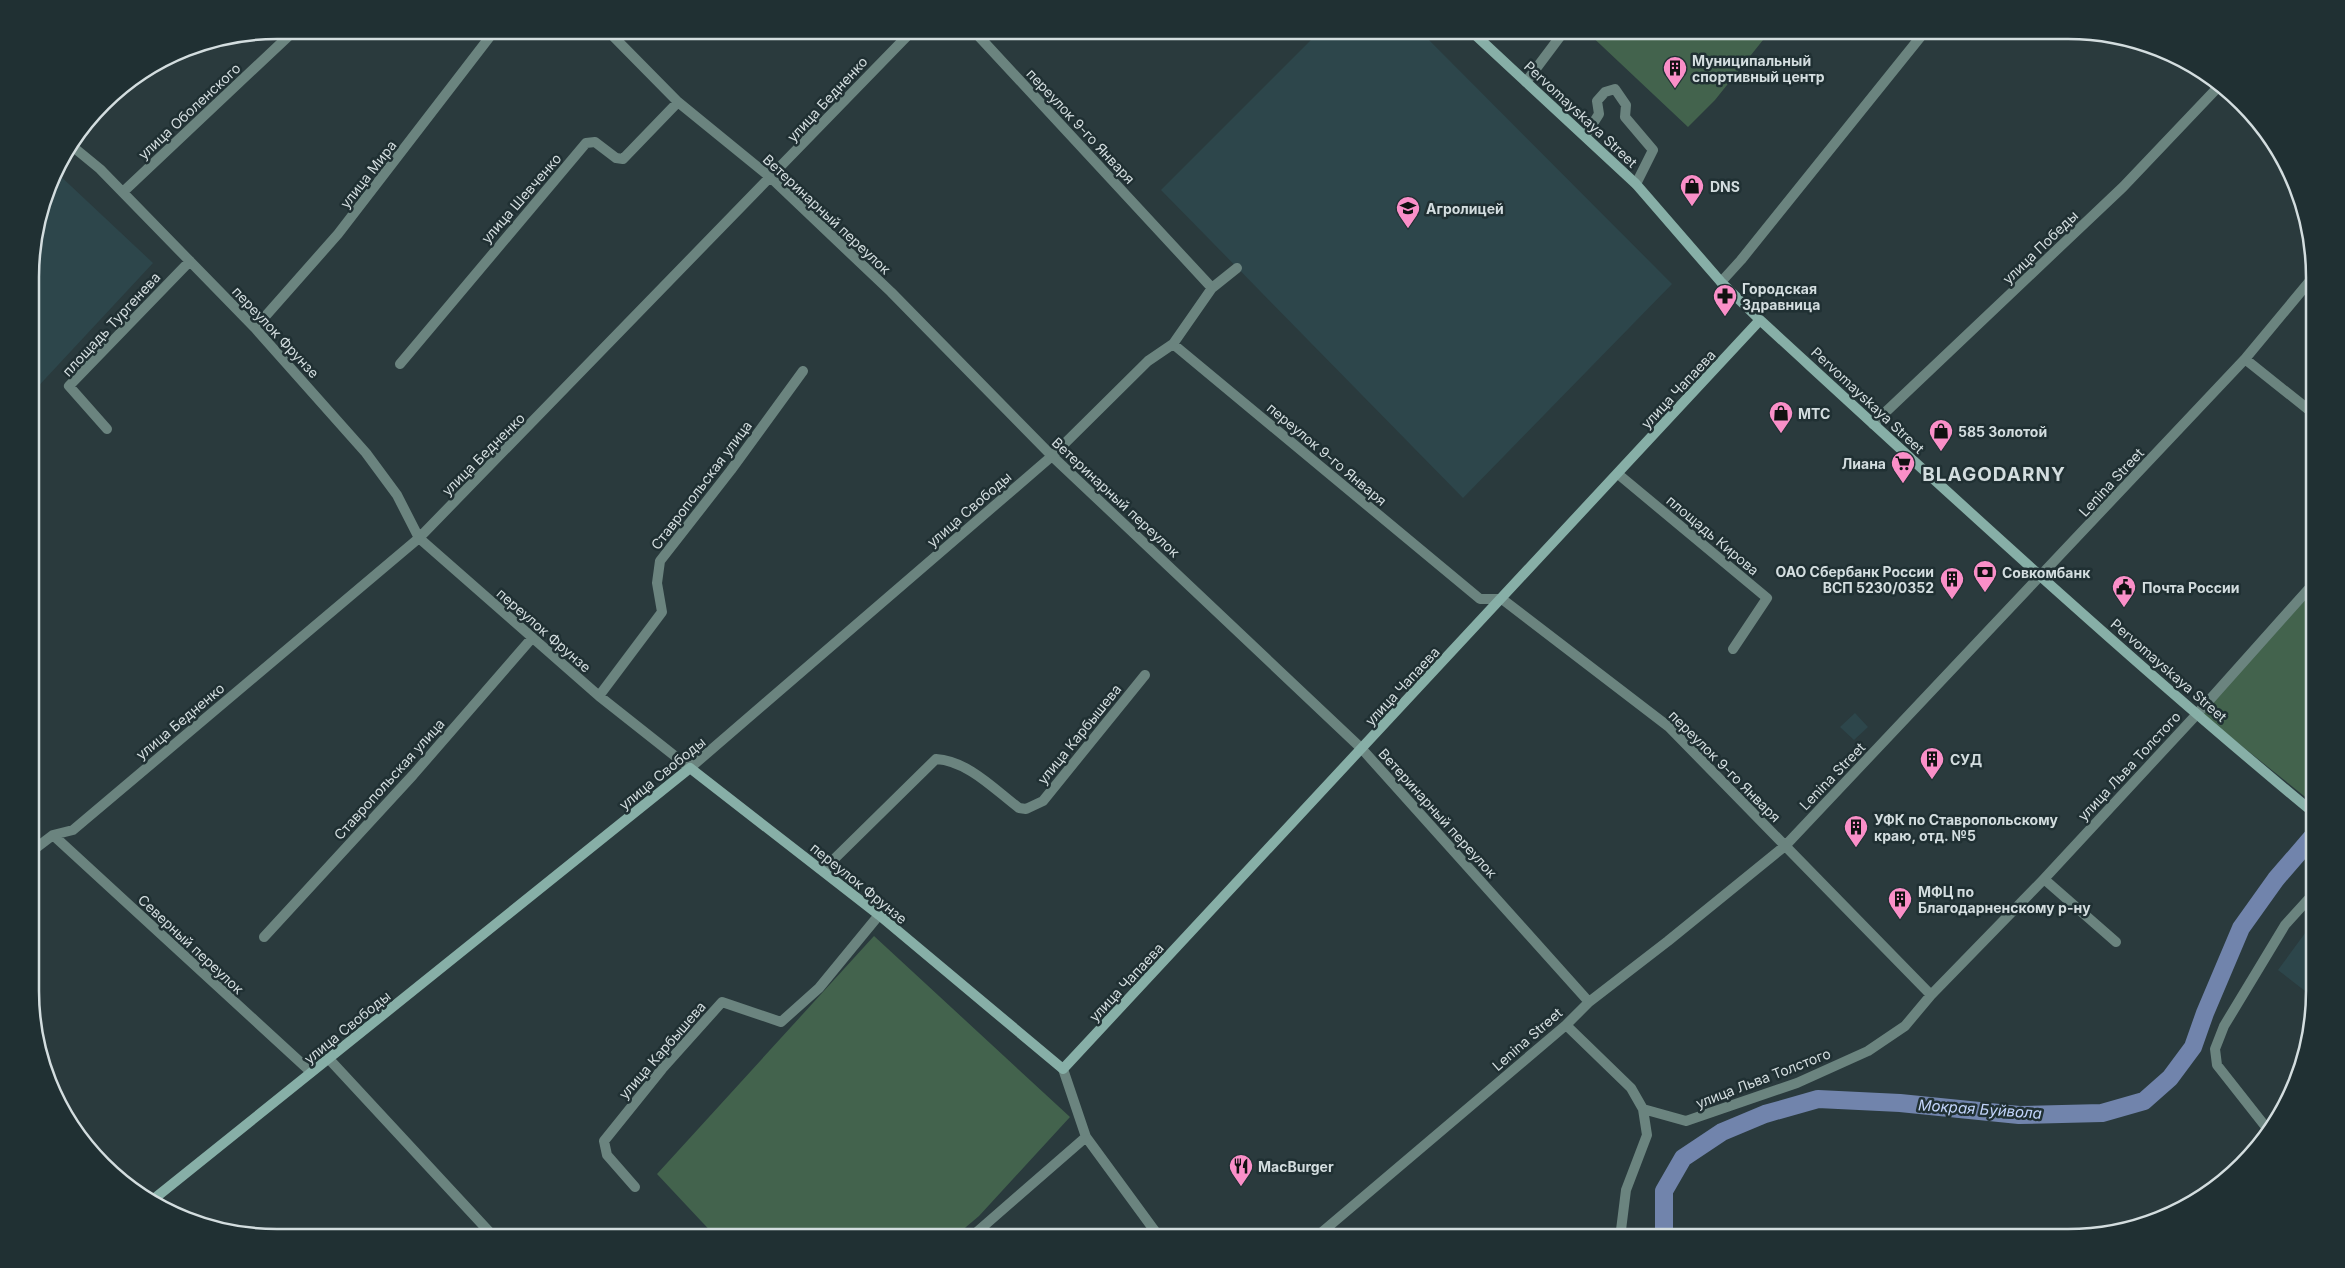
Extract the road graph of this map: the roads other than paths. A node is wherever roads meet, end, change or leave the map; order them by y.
1 (285, 39) edge
2 (488, 39) edge
3 (616, 39) edge
4 (904, 39) edge
5 (981, 39) edge
6 (1480, 39) edge
7 (1558, 39) edge
8 (1919, 39) edge
9 (1526, 82) junction
10 (2215, 90) edge
11 (678, 102) junction
12 (1585, 136) junction
13 (76, 149) edge
14 (770, 177) junction
15 (1636, 184) junction
16 (123, 192) junction
17 (190, 261) junction
18 (1237, 268) dead end
19 (1722, 282) junction
20 (2306, 286) edge
21 (1212, 288) junction
22 (1760, 320) junction
23 (255, 328) junction
24 (1173, 344) junction
25 (2246, 360) junction
26 (400, 364) dead end
27 (803, 371) dead end
28 (2306, 408) edge
29 (1873, 424) junction
30 (107, 430) dead end
31 (1052, 456) junction
32 (1618, 474) junction
33 (419, 538) junction
34 (2041, 576) junction
35 (2306, 592) edge
36 (1502, 599) junction
37 (532, 638) junction
38 (1733, 649) dead end
39 (1145, 674) dead end
40 (599, 696) junction
41 (2197, 714) junction
42 (1362, 749) junction
43 (690, 768) junction
44 (2306, 806) edge
45 (53, 835) junction
46 (39, 846) edge
47 (1785, 846) junction
48 (823, 870) junction
49 (2044, 879) junction
50 (2306, 902) edge
51 (879, 915) junction
52 (264, 937) dead end
53 (2116, 942) dead end
54 (1931, 995) junction
55 (1589, 1002) junction
56 (1566, 1025) junction
57 (329, 1059) junction
58 (1063, 1069) junction
59 (311, 1072) junction
60 (1643, 1109) junction
61 (2264, 1125) edge
62 (1086, 1137) junction
63 (635, 1187) dead end
64 (157, 1196) edge
65 (487, 1229) edge
66 (980, 1229) edge
67 (1153, 1229) edge
68 (1326, 1229) edge
69 (1621, 1229) edge

1 - 16 street, улица Оболенского
2 - 23 street, улица Мира
3 - 11 street, Ветеринарный переулок
4 - 14 street, улица Бедненко
5 - 21 street, переулок 9-го Января
6 - 9 main road, Pervomayskaya Street
7 - 9 street
8 - 19 street
9 - 12 main road, Pervomayskaya Street
10 - 29 street, улица Победы
11 - 14 street, Ветеринарный переулок
11 - 26 street, улица Шевченко
12 - 15 main road, Pervomayskaya Street
12 - 15 street
13 - 16 street, переулок Фрунзе
14 - 31 street, Ветеринарный переулок
14 - 33 street, улица Бедненко
15 - 19 main road, Pervomayskaya Street
16 - 17 street, переулок Фрунзе
17 - 23 street, переулок Фрунзе
17 - 30 street, площадь Тургенева
18 - 21 street
19 - 22 main road, Pervomayskaya Street
20 - 25 street, Lenina Street
21 - 24 street
22 - 29 main road, Pervomayskaya Street
22 - 32 main road, улица Чапаева
23 - 33 street, переулок Фрунзе
24 - 31 street, улица Свободы
24 - 36 street, переулок 9-го Января
25 - 28 street
25 - 34 street, Lenina Street
27 - 40 street, Ставропольская улица
29 - 34 main road, Pervomayskaya Street
31 - 42 street, Ветеринарный переулок
31 - 43 street, улица Свободы
32 - 36 main road, улица Чапаева
32 - 38 street, площадь Кирова
33 - 37 street, переулок Фрунзе
33 - 45 street, улица Бедненко
34 - 41 main road, Pervomayskaya Street
34 - 47 street, Lenina Street
35 - 41 street, улица Льва Толстого
36 - 42 main road, улица Чапаева
36 - 47 street, переулок 9-го Января
37 - 40 street, переулок Фрунзе
37 - 52 street, Ставропольская улица
39 - 48 street, улица Карбышева
40 - 43 street, переулок Фрунзе
41 - 44 main road, Pervomayskaya Street
41 - 49 street, улица Льва Толстого
42 - 55 street, Ветеринарный переулок
42 - 58 main road, улица Чапаева
43 - 48 main road, переулок Фрунзе
43 - 57 main road, улица Свободы
45 - 46 street, улица Бедненко
45 - 59 street, Северный переулок
47 - 54 street, переулок 9-го Января
47 - 55 street, Lenina Street
48 - 51 main road, переулок Фрунзе
49 - 53 street
49 - 54 street, улица Льва Толстого
50 - 61 street
51 - 58 main road, переулок Фрунзе
51 - 63 street, улица Карбышева
54 - 60 street, улица Льва Толстого
55 - 56 street, Lenina Street
56 - 60 street
56 - 68 street, Lenina Street
57 - 59 main road, улица Свободы
57 - 65 street
58 - 62 street
59 - 64 main road, улица Свободы
60 - 69 street
62 - 66 street
62 - 67 street

